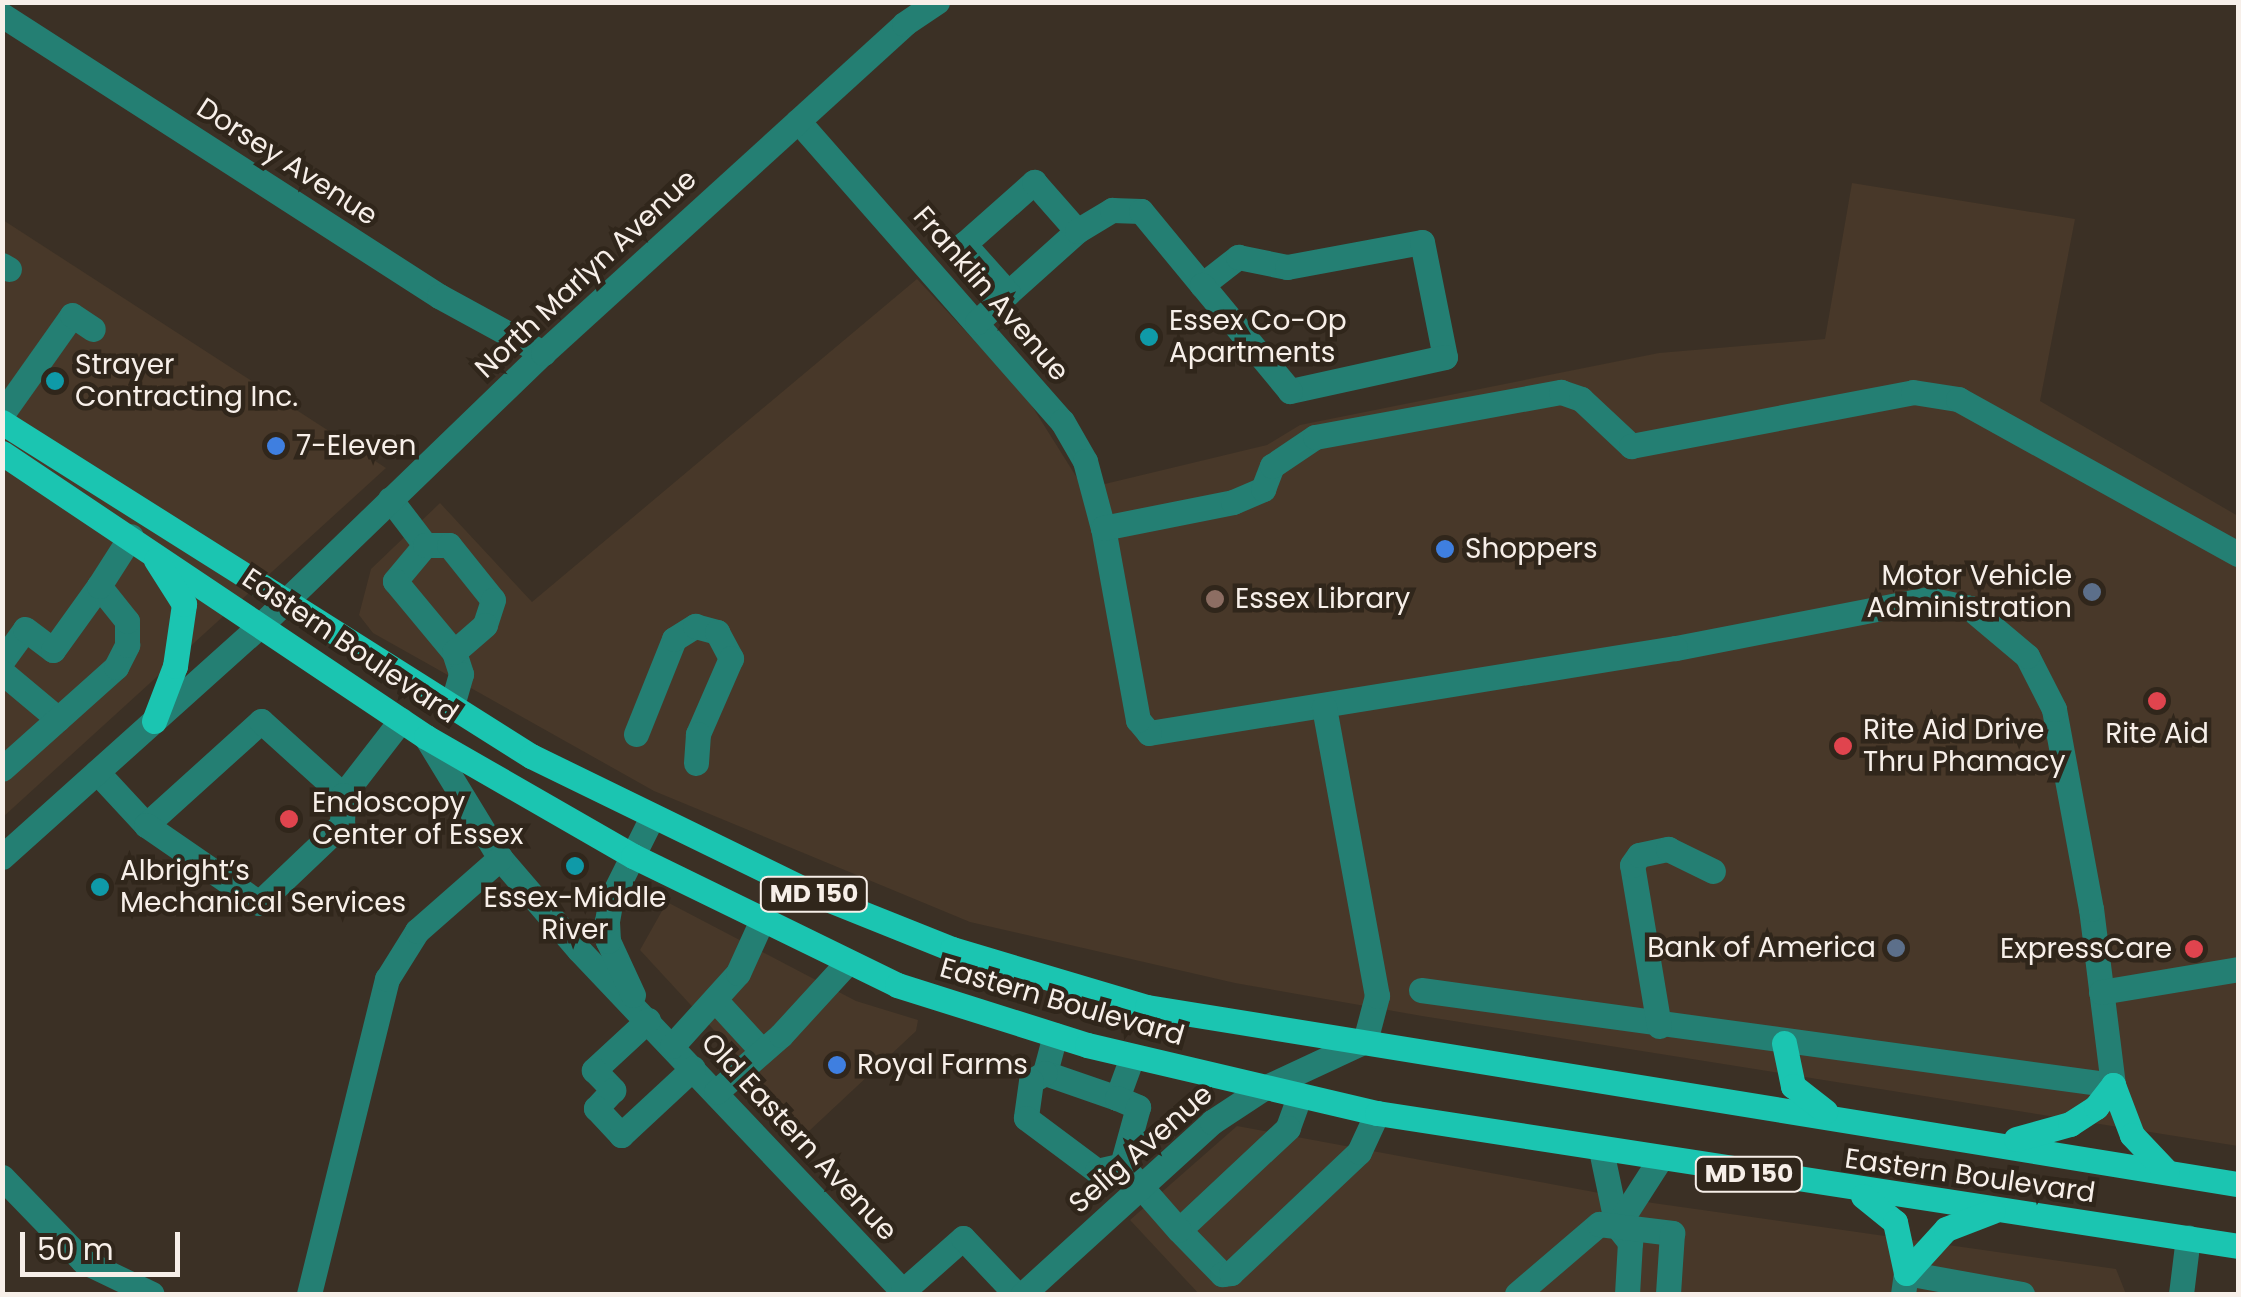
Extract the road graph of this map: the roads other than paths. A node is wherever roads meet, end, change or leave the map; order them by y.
1 (937, 2) edge
2 (2, 15) edge
3 (798, 120) junction
4 (1077, 231) junction
5 (1202, 285) junction
6 (1008, 293) junction
7 (977, 322) junction
8 (93, 329) dead end
9 (543, 353) junction
10 (2, 414) edge
11 (2, 422) edge
12 (2, 453) edge
13 (390, 499) junction
14 (1103, 528) junction
15 (138, 541) junction
16 (426, 546) junction
17 (2238, 554) edge
18 (99, 586) junction
19 (284, 600) junction
20 (263, 623) junction
21 (454, 652) junction
22 (2, 661) edge
23 (2, 672) edge
24 (1324, 707) junction
25 (452, 709) junction
26 (58, 718) junction
27 (401, 720) junction
28 (154, 721) junction
29 (636, 734) dead end
30 (426, 737) junction
31 (696, 763) dead end
32 (2, 768) edge
33 (97, 772) junction
34 (343, 795) junction
35 (651, 820) junction
36 (146, 825) junction
37 (633, 856) junction
38 (2, 857) edge
39 (500, 858) junction
40 (1712, 872) dead end
41 (762, 920) junction
42 (848, 962) junction
43 (2238, 968) edge
44 (1421, 990) dead end
45 (2101, 992) junction
46 (716, 1002) junction
47 (648, 1020) junction
48 (1659, 1026) junction
49 (1055, 1035) junction
50 (1365, 1040) junction
51 (1784, 1043) junction
52 (672, 1046) junction
53 (762, 1052) junction
54 (1132, 1056) junction
55 (692, 1068) junction
56 (1045, 1073) junction
57 (2113, 1085) junction
58 (1262, 1089) junction
59 (716, 1092) junction
60 (1299, 1097) junction
61 (1118, 1098) junction
62 (1378, 1113) junction
63 (1834, 1115) junction
64 (2004, 1142) junction
65 (1601, 1150) junction
66 (1660, 1158) junction
67 (1122, 1165) junction
68 (2166, 1171) junction
69 (2, 1177) edge
70 (2238, 1184) edge
71 (1142, 1186) junction
72 (1854, 1190) junction
73 (1999, 1209) junction
74 (1617, 1226) junction
75 (1179, 1230) junction
76 (2188, 1237) junction
77 (2238, 1246) edge
78 (1905, 1284) edge
79 (904, 1292) edge
80 (152, 1294) edge
81 (309, 1294) edge
82 (1019, 1294) edge
83 (1517, 1294) edge
84 (1627, 1294) edge
85 (1668, 1294) edge
86 (2022, 1294) edge
87 (2181, 1294) edge

1 - 3 street, North Marlyn Avenue
2 - 9 street, Dorsey Avenue
3 - 7 street, Franklin Avenue
3 - 9 street, North Marlyn Avenue
4 - 5 street
4 - 6 street
4 - 6 street
5 - 5 street
6 - 7 street
7 - 14 street, Franklin Avenue
8 - 10 street
9 - 13 street, North Marlyn Avenue
11 - 19 main road, Eastern Boulevard / MD 150
12 - 15 main road, Eastern Boulevard / MD 150
13 - 16 street
13 - 19 street, North Marlyn Avenue
14 - 17 street
14 - 24 street, Franklin Avenue
15 - 18 street
15 - 20 main road, Eastern Boulevard / MD 150
15 - 28 main road
16 - 21 street
16 - 21 street
18 - 22 street
18 - 26 street
19 - 20 street, North Marlyn Avenue
19 - 25 main road, Eastern Boulevard / MD 150
20 - 27 main road, Eastern Boulevard / MD 150
20 - 28 street, North Marlyn Avenue
21 - 25 street
23 - 26 street
24 - 45 street
24 - 50 street
25 - 35 main road, Eastern Boulevard / MD 150
26 - 32 street
27 - 30 main road, Eastern Boulevard / MD 150
27 - 34 street
28 - 33 street, North Marlyn Avenue
29 - 31 street
30 - 37 main road, Eastern Boulevard / MD 150
30 - 39 street, Old Eastern Avenue
33 - 36 street
33 - 38 street, North Marlyn Avenue
34 - 36 street
34 - 36 street
35 - 37 street, Old Eastern Avenue
35 - 50 main road, Eastern Boulevard / MD 150
37 - 41 main road, Eastern Boulevard / MD 150
37 - 47 street, Old Eastern Avenue
39 - 47 street, Old Eastern Avenue
39 - 81 street
40 - 48 street
41 - 42 main road, Eastern Boulevard / MD 150
41 - 46 street
42 - 49 main road, Eastern Boulevard / MD 150
42 - 53 street
43 - 45 street
44 - 48 street
45 - 57 street
46 - 52 street
46 - 53 street
47 - 52 street, Old Eastern Avenue
47 - 55 street
48 - 51 street
49 - 54 main road, Eastern Boulevard / MD 150
49 - 56 street
50 - 58 street, Selig Avenue
50 - 63 main road, Eastern Boulevard / MD 150
51 - 57 street
51 - 63 main road
52 - 55 street, Old Eastern Avenue
53 - 59 street
54 - 58 main road, Eastern Boulevard / MD 150
54 - 61 street
55 - 59 street, Old Eastern Avenue
56 - 61 street
56 - 67 street
57 - 64 main road
57 - 68 main road
58 - 60 main road, Eastern Boulevard / MD 150
58 - 71 street, Selig Avenue
59 - 79 street, Old Eastern Avenue
60 - 62 main road, Eastern Boulevard / MD 150
60 - 75 street
61 - 67 street
62 - 65 main road, Eastern Boulevard / MD 150
62 - 75 street
63 - 64 main road, Eastern Boulevard / MD 150
64 - 68 main road, Eastern Boulevard / MD 150
65 - 66 main road, Eastern Boulevard / MD 150
65 - 74 street
66 - 72 main road, Eastern Boulevard / MD 150
66 - 74 street
67 - 71 street
68 - 70 main road, Eastern Boulevard / MD 150
69 - 80 street
71 - 75 street
71 - 82 street, Selig Avenue
72 - 73 main road, Eastern Boulevard / MD 150
72 - 78 main road
73 - 76 main road, Eastern Boulevard / MD 150
73 - 78 main road
74 - 83 street
74 - 84 street
74 - 85 street
76 - 77 main road, Eastern Boulevard / MD 150
76 - 87 street
78 - 86 street
79 - 82 street

